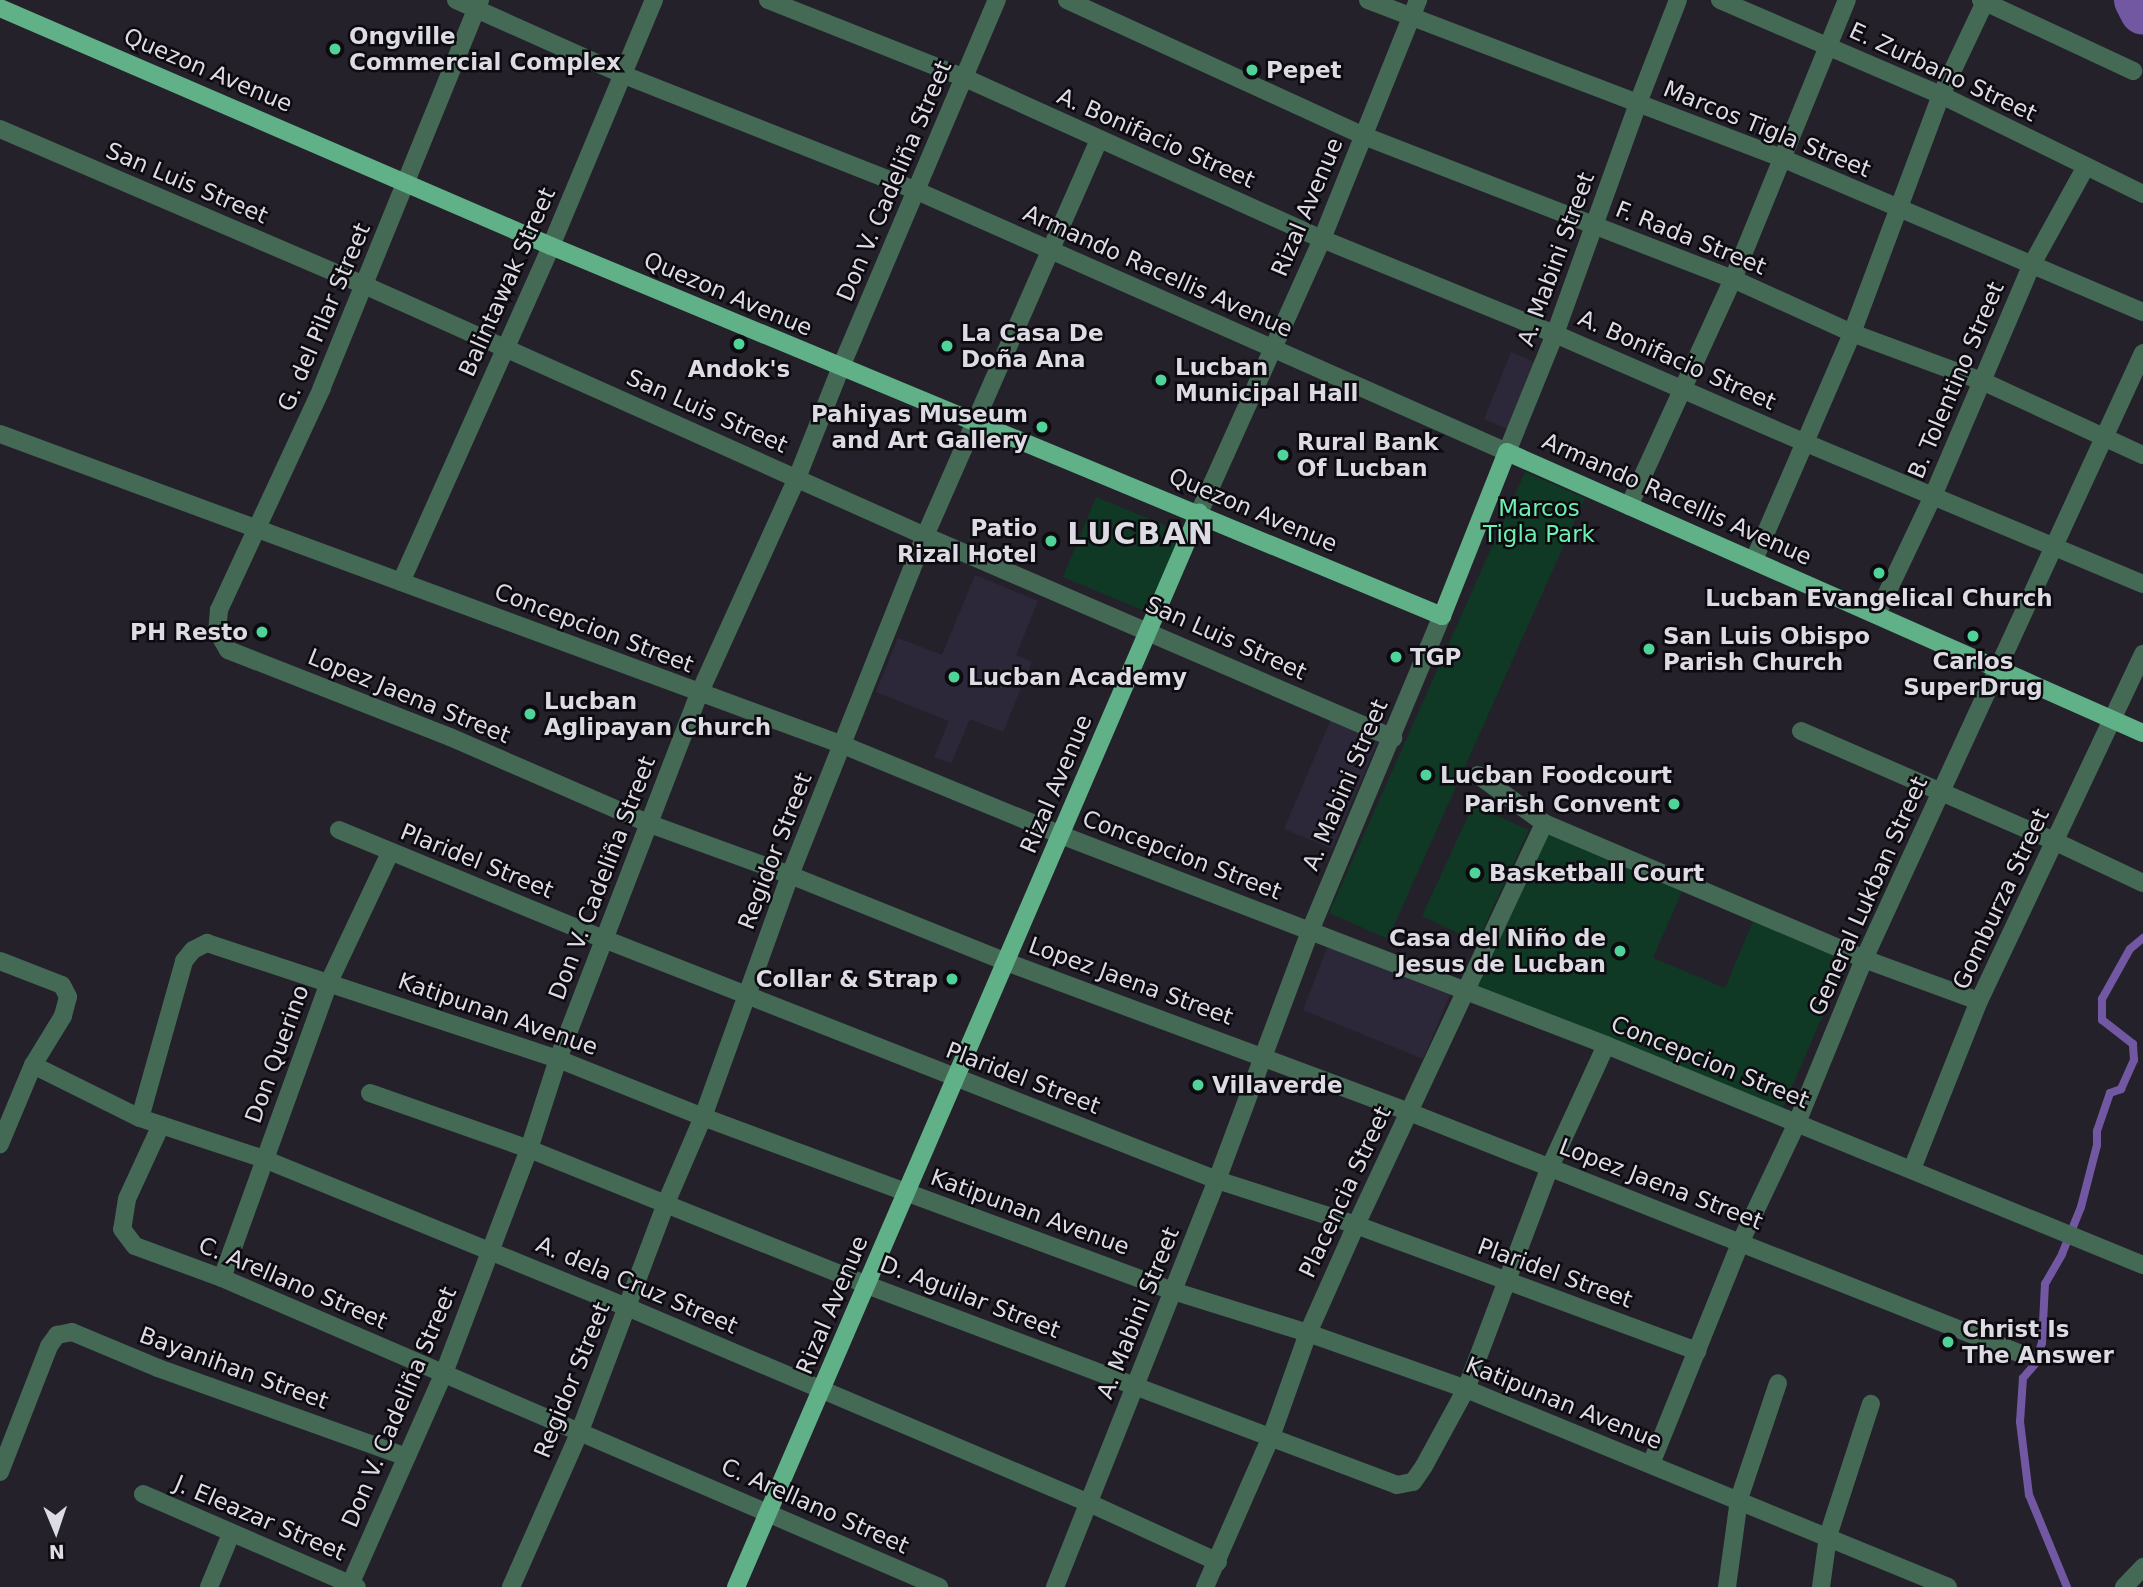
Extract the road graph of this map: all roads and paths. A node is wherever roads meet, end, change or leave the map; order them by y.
1 (456, 0) edge
2 (654, 0) edge
3 (768, 0) edge
4 (997, 0) edge
5 (1067, 0) edge
6 (1368, 0) edge
7 (1678, 0) edge
8 (1720, 0) edge
9 (1847, 0) edge
10 (1983, 1) edge
11 (478, 4) edge
12 (0, 8) edge
13 (1415, 8) edge
14 (1830, 46) junction
15 (2133, 71) dead end
16 (624, 75) junction
17 (965, 78) junction
18 (1941, 95) junction
19 (1638, 103) junction
20 (0, 130) edge
21 (1364, 136) junction
22 (1099, 139) junction
23 (1784, 159) junction
24 (2085, 167) junction
25 (407, 182) junction
26 (917, 191) junction
27 (2143, 194) edge
28 (1897, 209) junction
29 (1596, 226) junction
30 (1322, 239) junction
31 (551, 246) junction
32 (1050, 249) junction
33 (2032, 266) junction
34 (1733, 279) junction
35 (364, 285) junction
36 (2143, 312) edge
37 (1852, 333) junction
38 (1555, 334) junction
39 (504, 346) junction
40 (1273, 349) junction
41 (2143, 353) edge
42 (841, 367) junction
43 (1982, 381) junction
44 (1682, 389) junction
45 (975, 422) junction
46 (0, 434) edge
47 (2105, 439) junction
48 (1805, 443) junction
49 (1507, 452) junction
50 (2143, 455) edge
51 (797, 478) junction
52 (1933, 496) junction
53 (1629, 506) junction
54 (1199, 513) junction
55 (259, 529) junction
56 (925, 536) junction
57 (2053, 545) junction
58 (1754, 560) junction
59 (401, 582) junction
60 (2143, 584) edge
61 (1877, 614) junction
62 (1442, 616) junction
63 (1149, 630) junction
64 (228, 650) joint
65 (2143, 654) edge
66 (1997, 667) junction
67 (699, 694) junction
68 (2115, 720) junction
69 (1801, 731) dead end
70 (2143, 733) edge
71 (1393, 738) junction
72 (843, 745) junction
73 (1478, 775) dead end
74 (1940, 793) junction
75 (1544, 823) junction
76 (650, 824) junction
77 (339, 830) dead end
78 (1061, 835) junction
79 (2054, 841) junction
80 (390, 853) junction
81 (790, 875) junction
82 (2143, 883) edge
83 (1310, 931) junction
84 (604, 939) junction
85 (1864, 959) junction
86 (0, 961) edge
87 (1006, 962) junction
88 (329, 982) junction
89 (1463, 992) junction
90 (746, 995) junction
91 (1979, 1001) junction
92 (1606, 1045) junction
93 (1263, 1056) junction
94 (558, 1059) junction
95 (33, 1065) junction
96 (956, 1079) junction
97 (370, 1093) dead end
98 (1409, 1112) junction
99 (703, 1117) junction
100 (140, 1118) junction
101 (161, 1125) junction
102 (1796, 1125) junction
103 (0, 1144) edge
104 (529, 1149) junction
105 (264, 1159) junction
106 (1550, 1167) junction
107 (1912, 1169) junction
108 (1217, 1180) junction
109 (907, 1193) junction
110 (666, 1203) junction
111 (1356, 1225) junction
112 (1741, 1241) junction
113 (490, 1250) junction
114 (2143, 1265) edge
115 (222, 1278) junction
116 (1507, 1282) junction
117 (867, 1285) junction
118 (1173, 1291) junction
119 (628, 1307) junction
120 (1308, 1333) junction
121 (1698, 1351) junction
122 (2019, 1353) dead end
123 (444, 1373) junction
124 (1778, 1383) dead end
125 (1136, 1386) junction
126 (1466, 1389) junction
127 (821, 1391) junction
128 (1871, 1404) dead end
129 (580, 1431) junction
130 (1271, 1437) junction
131 (407, 1457) junction
132 (1651, 1464) junction
133 (0, 1472) edge
134 (143, 1494) dead end
135 (1740, 1499) junction
136 (1087, 1502) junction
137 (770, 1512) junction
138 (231, 1534) junction
139 (1828, 1536) junction
140 (1218, 1562) junction
141 (2143, 1567) edge
142 (1939, 1585) edge
143 (352, 1586) edge
144 (209, 1587) edge
145 (511, 1587) edge
146 (736, 1587) edge
147 (939, 1587) edge
148 (1055, 1587) edge
149 (1205, 1587) edge
150 (1727, 1587) edge
151 (1821, 1587) edge
152 (2124, 1587) edge

1 - 11 street, Armando Racellis Avenue
2 - 16 street, Balintawak Street
3 - 17 street, A. Bonifacio Street
4 - 17 street, Don V. Cadeliña Street
5 - 21 street, F. Rada Street
6 - 13 street, Marcos Tigla Street
7 - 19 street, A. Mabini Street
8 - 14 street, E. Zurbano Street
9 - 14 street
10 - 15 street
10 - 18 street
11 - 16 street, Armando Racellis Avenue
11 - 25 street, G. del Pilar Street
12 - 25 main road, Quezon Avenue
13 - 19 street, Marcos Tigla Street
13 - 21 street, Rizal Avenue
14 - 18 street, E. Zurbano Street
14 - 23 street
16 - 26 street, Armando Racellis Avenue
16 - 31 street, Balintawak Street
17 - 22 street, A. Bonifacio Street
17 - 26 street, Don V. Cadeliña Street
18 - 24 street, E. Zurbano Street
18 - 28 street
19 - 23 street, Marcos Tigla Street
19 - 29 street, A. Mabini Street
20 - 35 street, San Luis Street
21 - 29 street, F. Rada Street
21 - 30 street, Rizal Avenue
22 - 30 street, A. Bonifacio Street
22 - 32 street, Regidor Street
23 - 28 street, Marcos Tigla Street
23 - 34 street
24 - 27 street, E. Zurbano Street
24 - 33 street, B. Tolentino Street
25 - 31 main road, Quezon Avenue
25 - 35 street, G. del Pilar Street
26 - 32 street, Armando Racellis Avenue
26 - 42 street, Don V. Cadeliña Street
28 - 33 street, Marcos Tigla Street
28 - 37 street
29 - 34 street, F. Rada Street
29 - 38 street, A. Mabini Street
30 - 38 street, A. Bonifacio Street
30 - 40 street, Rizal Avenue
31 - 39 street, Balintawak Street
31 - 42 main road, Quezon Avenue
32 - 40 street, Armando Racellis Avenue
32 - 45 street, Regidor Street
33 - 36 street, Marcos Tigla Street
33 - 43 street, B. Tolentino Street
34 - 37 street, F. Rada Street
34 - 44 street
35 - 39 street, San Luis Street
35 - 55 street, G. del Pilar Street
37 - 43 street, F. Rada Street
37 - 48 street
38 - 44 street, A. Bonifacio Street
38 - 49 street, A. Mabini Street
39 - 51 street, San Luis Street
39 - 59 street, Balintawak Street
40 - 49 street, Armando Racellis Avenue
40 - 54 street, Rizal Avenue
41 - 47 street, General Lukban Street
42 - 45 main road, Quezon Avenue
42 - 51 street, Don V. Cadeliña Street
43 - 47 street, F. Rada Street
43 - 52 street, B. Tolentino Street
44 - 48 street, A. Bonifacio Street
44 - 53 street
45 - 54 main road, Quezon Avenue
45 - 56 street, Regidor Street
46 - 55 street, Concepcion Street
47 - 50 street, F. Rada Street
47 - 57 street, General Lukban Street
48 - 52 street, A. Bonifacio Street
48 - 58 street
49 - 53 main road, Armando Racellis Avenue
49 - 62 main road, A. Mabini Street
51 - 56 street, San Luis Street
51 - 67 street, Don V. Cadeliña Street
52 - 57 street, A. Bonifacio Street
52 - 61 street, B. Tolentino Street
53 - 58 main road, Armando Racellis Avenue
54 - 62 main road, Quezon Avenue
54 - 63 main road, Rizal Avenue
55 - 59 street, Concepcion Street
55 - 64 street, G. del Pilar Street
56 - 63 street, San Luis Street
56 - 72 street, Regidor Street
57 - 60 street, A. Bonifacio Street
57 - 66 street, General Lukban Street
58 - 61 main road, Armando Racellis Avenue
59 - 67 street, Concepcion Street
61 - 66 main road, Armando Racellis Avenue
62 - 71 street, A. Mabini Street
63 - 71 street, San Luis Street
63 - 78 main road, Rizal Avenue
64 - 76 street, Lopez Jaena Street
65 - 68 street, Gomburza Street
66 - 68 main road, Armando Racellis Avenue
66 - 74 street, General Lukban Street
67 - 72 street, Concepcion Street
67 - 76 street, Don V. Cadeliña Street
68 - 70 main road, Armando Racellis Avenue
68 - 79 street, Gomburza Street
69 - 74 street
71 - 83 street, A. Mabini Street
72 - 78 street, Concepcion Street
72 - 81 street, Regidor Street
73 - 75 street
74 - 79 street
74 - 85 street, General Lukban Street
75 - 85 street
75 - 89 street, Placencia Street
76 - 81 street, Lopez Jaena Street
76 - 84 street, Don V. Cadeliña Street
77 - 80 street, Plaridel Street
78 - 83 street, Concepcion Street
78 - 87 main road, Rizal Avenue
79 - 82 street
79 - 91 street, Gomburza Street
80 - 84 street, Plaridel Street
80 - 88 street, Don Querino
81 - 87 street, Lopez Jaena Street
81 - 90 street, Regidor Street
83 - 89 street, Concepcion Street
83 - 93 street, A. Mabini Street
84 - 90 street, Plaridel Street
84 - 94 street, Don V. Cadeliña Street
85 - 91 street
85 - 102 street, General Lukban Street
86 - 95 street
87 - 93 street, Lopez Jaena Street
87 - 96 main road, Rizal Avenue
88 - 94 street, Katipunan Avenue
88 - 100 street, Katipunan Avenue
88 - 105 street, Don Querino
89 - 92 street, Concepcion Street
89 - 98 street, Placencia Street
90 - 96 street, Plaridel Street
90 - 99 street, Regidor Street
91 - 107 street, Gomburza Street
92 - 102 street, Concepcion Street
92 - 106 street
93 - 98 street, Lopez Jaena Street
93 - 108 street, A. Mabini Street
94 - 99 street, Katipunan Avenue
94 - 104 street, Don V. Cadeliña Street
95 - 100 street, A. dela Cruz Street
95 - 103 street
96 - 108 street, Plaridel Street
96 - 109 main road, Rizal Avenue
97 - 104 street, D. Aguilar Street
98 - 106 street, Lopez Jaena Street
98 - 111 street, Placencia Street
99 - 109 street, Katipunan Avenue
99 - 110 street, Regidor Street
100 - 101 street, A. dela Cruz Street
101 - 105 street, A. dela Cruz Street
101 - 115 street, C. Arellano Street
102 - 107 street, Concepcion Street
102 - 112 street, General Lukban Street
104 - 110 street, D. Aguilar Street
104 - 113 street, Don V. Cadeliña Street
105 - 113 street, A. dela Cruz Street
105 - 115 street, Don Querino
106 - 112 street, Lopez Jaena Street
106 - 116 street
107 - 114 street, Concepcion Street
108 - 111 street, Plaridel Street
108 - 118 street, A. Mabini Street
109 - 117 main road, Rizal Avenue
109 - 118 street, Katipunan Avenue
110 - 117 street, D. Aguilar Street
110 - 119 street, Regidor Street
111 - 116 street, Plaridel Street
111 - 120 street, Placencia Street
112 - 121 street, General Lukban Street
112 - 122 street, Lopez Jaena Street
113 - 119 street, A. dela Cruz Street
113 - 123 street, Don V. Cadeliña Street
115 - 123 street, C. Arellano Street
116 - 121 street, Plaridel Street
116 - 126 street
117 - 125 street, D. Aguilar Street
117 - 127 main road, Rizal Avenue
118 - 120 street, Katipunan Avenue
118 - 125 street, A. Mabini Street
119 - 127 street, A. dela Cruz Street
119 - 129 street, Regidor Street
120 - 126 street, Katipunan Avenue
120 - 130 street, Placencia Street
121 - 132 street, General Lukban Street
123 - 129 street, C. Arellano Street
123 - 131 street, Don V. Cadeliña Street
124 - 135 street
125 - 130 street, D. Aguilar Street
125 - 136 street, A. Mabini Street
126 - 130 street, D. Aguilar Street
126 - 132 street, Katipunan Avenue
127 - 136 street, A. dela Cruz Street
127 - 137 main road, Rizal Avenue
128 - 139 street
129 - 137 street, C. Arellano Street
129 - 145 street, Regidor Street
130 - 140 street, Placencia Street
131 - 133 street, Bayanihan Street
131 - 143 street, Don V. Cadeliña Street
132 - 135 street, Katipunan Avenue
134 - 138 street, J. Eleazar Street
135 - 139 street, Katipunan Avenue
135 - 150 street
136 - 140 street, A. dela Cruz Street
136 - 148 street, A. Mabini Street
137 - 146 main road, Rizal Avenue
137 - 147 street, C. Arellano Street
138 - 143 street, J. Eleazar Street
138 - 144 street
139 - 142 street, Katipunan Avenue
139 - 151 street
140 - 149 street, Placencia Street
141 - 152 street

